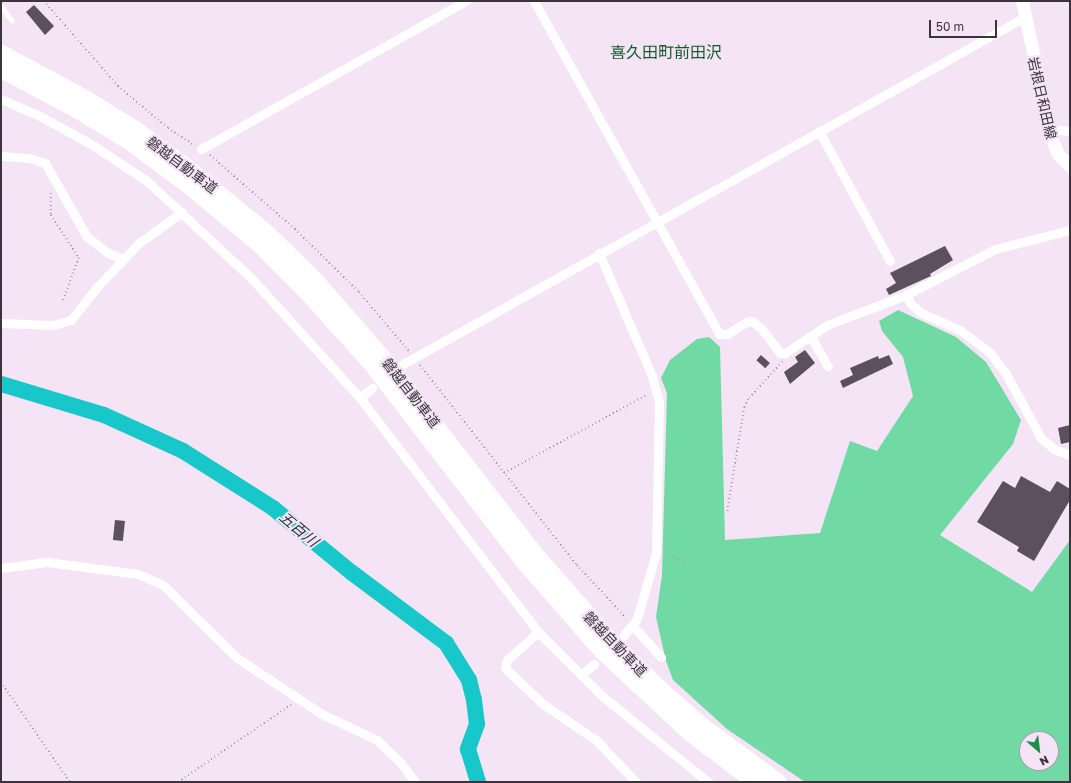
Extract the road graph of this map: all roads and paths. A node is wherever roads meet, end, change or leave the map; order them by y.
1 (44, 1) edge
2 (466, 1) edge
3 (534, 1) edge
4 (1022, 1) edge
5 (1, 6) edge
6 (1025, 17) junction
7 (12, 20) dead end
8 (1, 53) edge
9 (1, 69) edge
10 (1, 99) edge
11 (1048, 129) junction
12 (819, 131) junction
13 (1070, 131) edge
14 (201, 148) junction
15 (1, 156) edge
16 (1070, 166) edge
17 (55, 182) junction
18 (182, 212) junction
19 (655, 222) junction
20 (1070, 230) edge
21 (599, 253) junction
22 (124, 259) junction
23 (890, 261) dead end
24 (906, 295) junction
25 (63, 301) dead end
26 (1, 323) edge
27 (811, 336) junction
28 (785, 353) junction
29 (414, 356) junction
30 (403, 364) dead end
31 (828, 367) dead end
32 (372, 388) dead end
33 (656, 389) junction
34 (360, 398) junction
35 (1070, 455) edge
36 (504, 473) junction
37 (727, 511) dead end
38 (656, 553) junction
39 (684, 567) dead end
40 (1, 568) edge
41 (633, 626) junction
42 (538, 632) junction
43 (623, 636) dead end
44 (661, 657) dead end
45 (594, 664) dead end
46 (581, 676) junction
47 (1, 682) edge
48 (298, 700) junction
49 (70, 782) edge
50 (178, 782) edge
51 (415, 782) edge
52 (636, 782) edge
53 (708, 782) edge
54 (755, 782) edge
55 (778, 782) edge

1 - 14 path
2 - 14 street
3 - 19 street
4 - 6 main road, 岩根日和田線
5 - 7 lane
6 - 11 main road, 岩根日和田線
6 - 12 street
8 - 55 highway, 磐越自動車道
9 - 54 highway, 磐越自動車道
10 - 18 street
11 - 13 street
11 - 16 main road, 岩根日和田線
12 - 19 street
12 - 23 street
14 - 29 path
15 - 17 street
17 - 22 street
17 - 25 path
18 - 22 street
18 - 34 street
19 - 21 street
19 - 28 street
20 - 24 street
21 - 29 street
21 - 33 street
22 - 26 street
24 - 27 street
24 - 35 street
27 - 28 street
27 - 31 street
28 - 37 path
29 - 30 street
29 - 36 path
32 - 34 street
33 - 36 path
33 - 38 street
34 - 42 street
36 - 41 path
38 - 39 path
38 - 41 street
40 - 48 street
41 - 43 street
41 - 44 street
42 - 46 street
42 - 52 street
45 - 46 street
46 - 53 street
47 - 49 path
48 - 50 path
48 - 51 street

